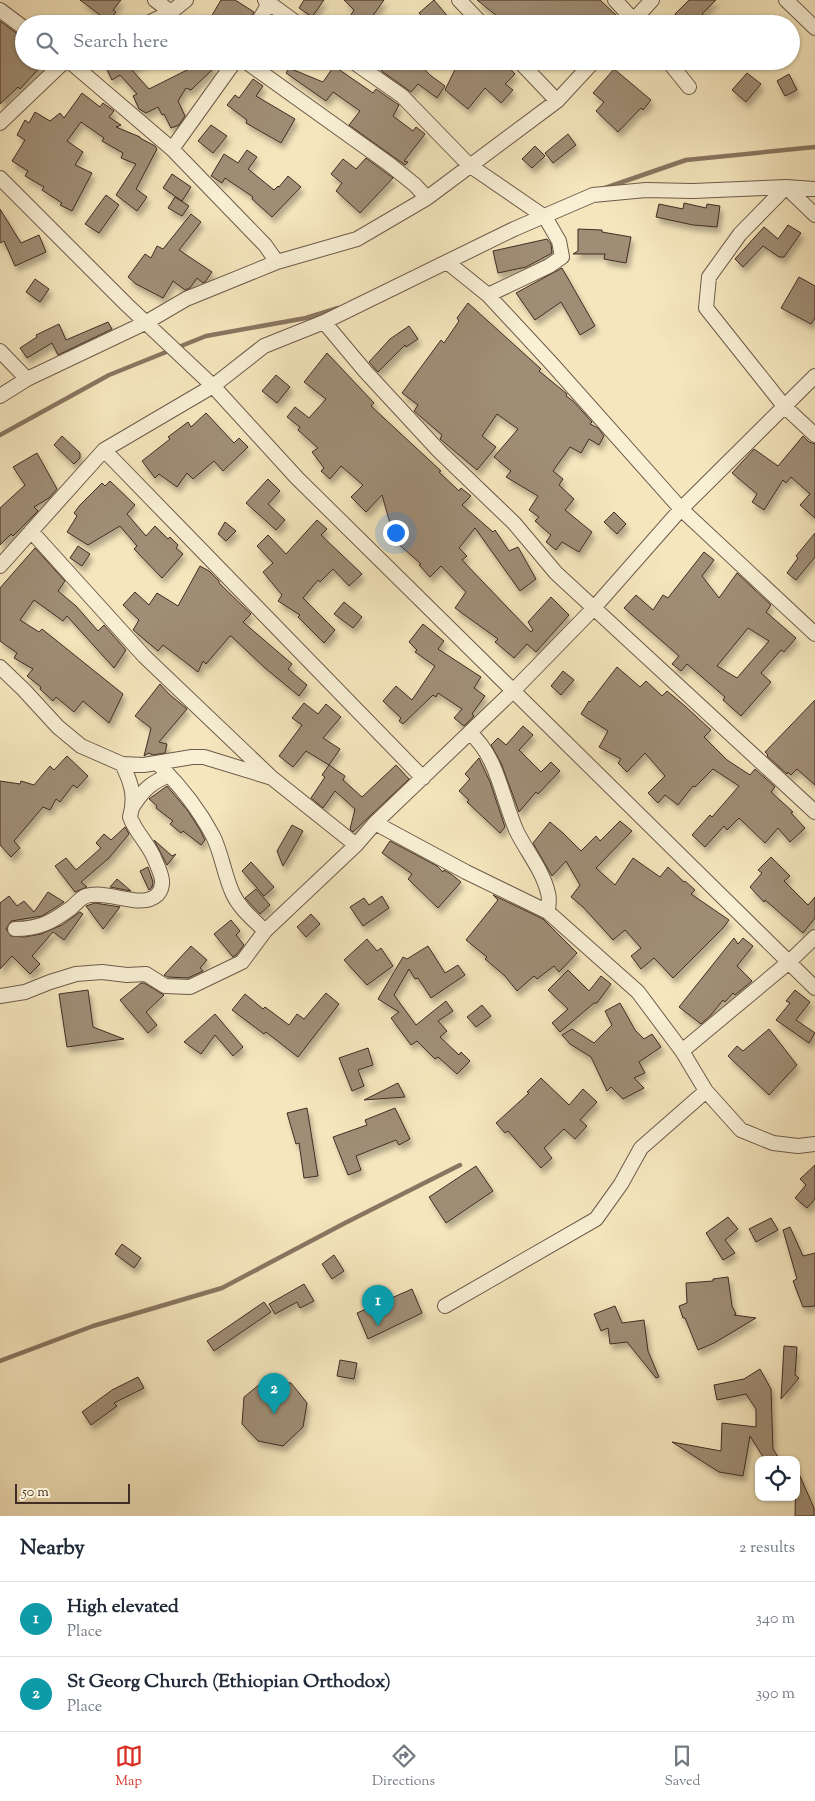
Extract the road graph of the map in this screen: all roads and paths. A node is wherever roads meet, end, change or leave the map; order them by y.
1 (155, 0) edge
2 (186, 0) edge
3 (459, 0) edge
4 (615, 0) edge
5 (652, 0) edge
6 (786, 0) edge
7 (267, 2) edge
8 (0, 10) edge
9 (171, 12) junction
10 (165, 15) edge
11 (261, 15) edge
12 (285, 15) edge
13 (473, 15) edge
14 (628, 15) edge
15 (640, 15) edge
16 (15, 21) edge
17 (815, 28) edge
18 (56, 70) edge
19 (80, 70) edge
20 (229, 70) edge
21 (258, 70) edge
22 (365, 70) edge
23 (528, 70) edge
24 (586, 70) edge
25 (675, 70) edge
26 (689, 87) dead end
27 (557, 101) junction
28 (0, 123) edge
29 (172, 149) junction
30 (469, 165) junction
31 (0, 178) edge
32 (786, 187) junction
33 (815, 189) edge
34 (426, 198) junction
35 (815, 215) edge
36 (545, 217) junction
37 (277, 262) junction
38 (447, 262) junction
39 (488, 295) junction
40 (324, 322) junction
41 (145, 323) junction
42 (0, 351) edge
43 (815, 376) edge
44 (28, 380) junction
45 (213, 386) junction
46 (0, 396) edge
47 (784, 406) junction
48 (815, 435) edge
49 (104, 450) junction
50 (681, 509) junction
51 (32, 531) junction
52 (0, 566) edge
53 (593, 609) junction
54 (815, 634) edge
55 (0, 667) edge
56 (514, 690) junction
57 (470, 733) junction
58 (157, 763) junction
59 (122, 764) junction
60 (169, 775) junction
61 (272, 778) junction
62 (423, 778) junction
63 (133, 807) junction
64 (815, 812) edge
65 (375, 823) junction
66 (356, 845) junction
67 (548, 912) junction
68 (15, 928) dead end
69 (265, 931) junction
70 (815, 937) edge
71 (789, 962) junction
72 (815, 988) edge
73 (0, 996) edge
74 (682, 1051) junction
75 (706, 1091) junction
76 (815, 1144) edge
77 (445, 1306) dead end

1 - 9 street
2 - 9 street
3 - 13 street
4 - 14 street
5 - 15 street
6 - 17 street
7 - 11 street
7 - 12 street
8 - 16 street
9 - 10 street
18 - 28 street
19 - 29 street
20 - 29 street
21 - 34 street
22 - 30 street
23 - 27 street
24 - 27 street
25 - 26 street
27 - 30 street
29 - 37 street
30 - 34 street
30 - 36 street
31 - 41 street
32 - 33 street
32 - 35 street
32 - 36 street
32 - 47 street
34 - 37 street
36 - 38 street
36 - 39 street
37 - 41 street
38 - 39 street
38 - 40 street
39 - 50 street
40 - 45 street
40 - 53 street
41 - 44 street
41 - 45 street
42 - 44 street
43 - 47 street
44 - 46 street
45 - 49 street
45 - 56 street
47 - 48 street
47 - 50 street
49 - 51 street
49 - 62 street
50 - 53 street
50 - 54 street
51 - 52 street
51 - 61 street
53 - 56 street
53 - 64 street
55 - 59 street
56 - 57 street
56 - 71 street
57 - 62 street
57 - 67 street
58 - 59 street
58 - 60 street
58 - 61 street
59 - 63 street
60 - 63 street
60 - 69 street
61 - 66 street
62 - 65 street
63 - 68 street
65 - 66 street
65 - 67 street
66 - 69 street
67 - 74 street
69 - 73 street
70 - 71 street
71 - 72 street
71 - 74 street
74 - 75 street
75 - 76 street
75 - 77 street

